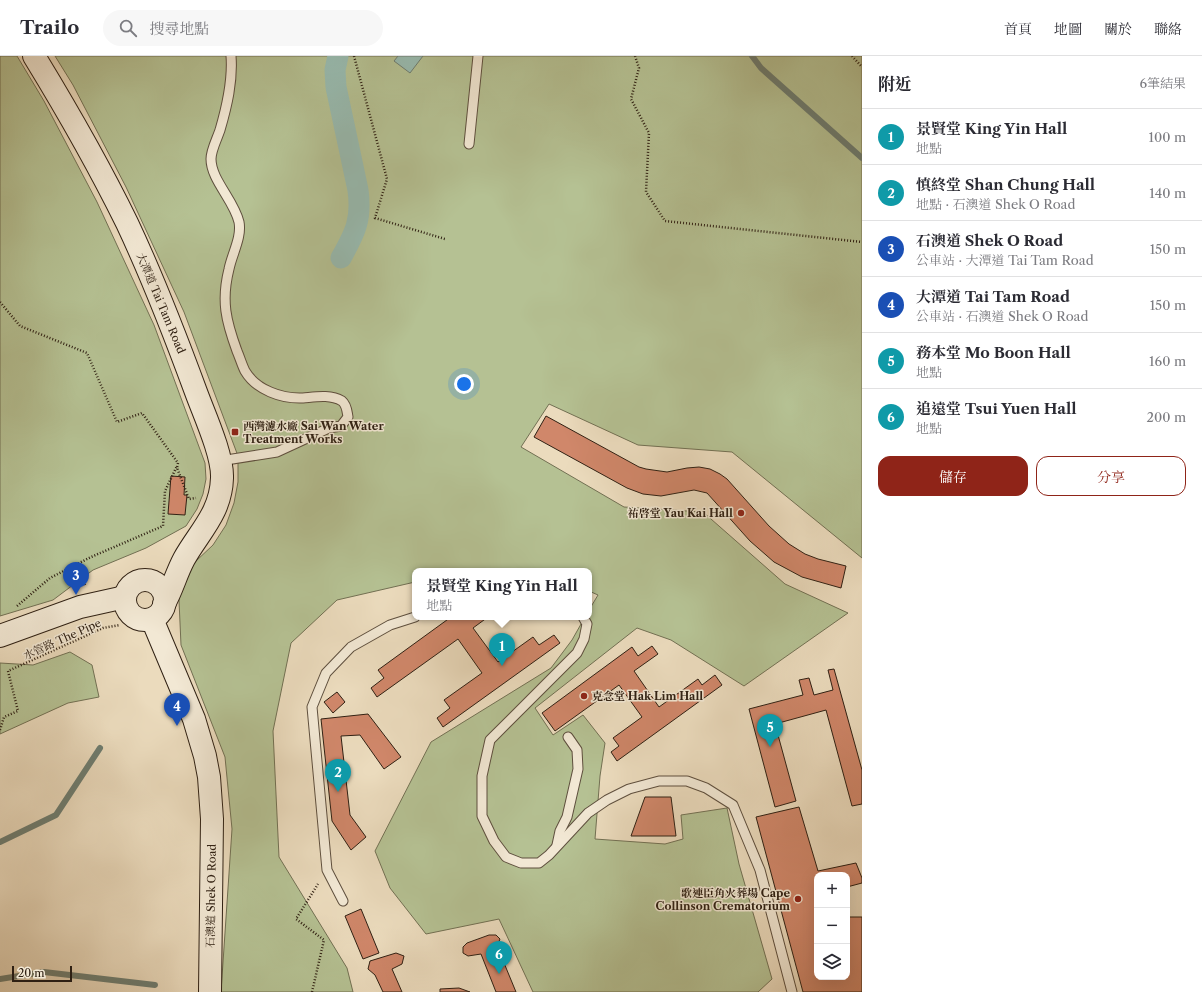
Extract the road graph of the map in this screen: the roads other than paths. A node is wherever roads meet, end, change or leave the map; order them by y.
1 (34, 56) edge
2 (232, 56) edge
3 (478, 56) edge
4 (468, 144) dead end
5 (220, 461) junction
6 (184, 560) junction
7 (144, 580) junction
8 (125, 597) junction
9 (158, 611) junction
10 (412, 618) edge
11 (585, 620) edge
12 (0, 636) edge
13 (568, 737) dead end
14 (557, 846) junction
15 (344, 901) dead end
16 (210, 992) edge
17 (792, 992) edge

1 - 5 main road, 大潭道 Tai Tam Road
2 - 5 lane
3 - 4 lane
5 - 6 main road, 大潭道 Tai Tam Road
6 - 7 main road
6 - 9 main road, 大潭道 Tai Tam Road
7 - 8 main road
7 - 9 main road
8 - 9 main road
8 - 12 main road
9 - 16 main road, 石澳道 Shek O Road
10 - 15 lane
11 - 14 lane
13 - 14 lane
14 - 17 lane

